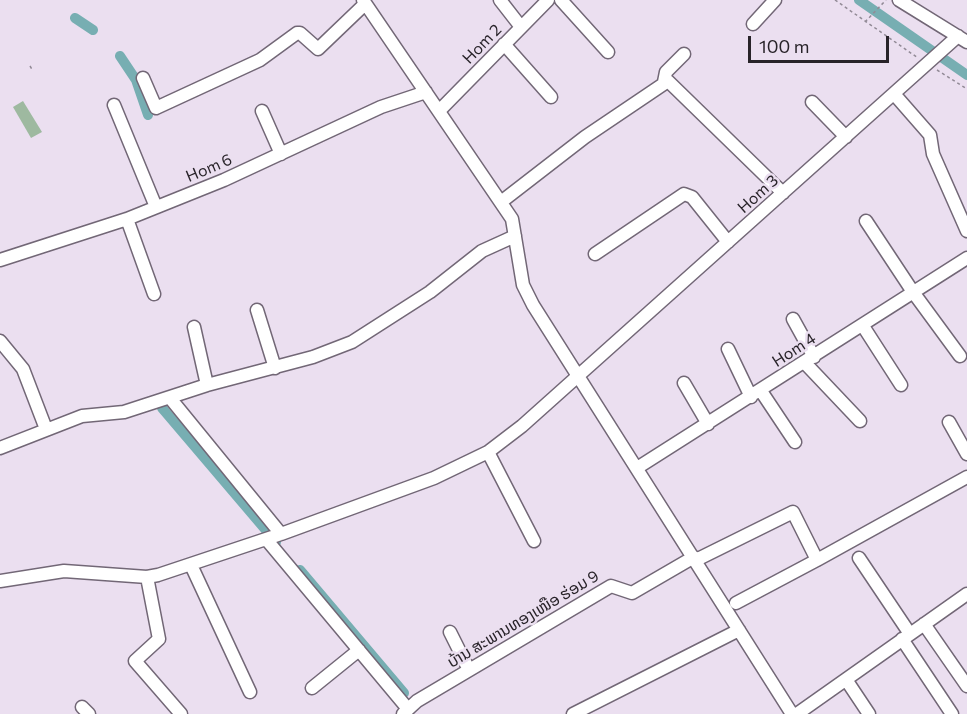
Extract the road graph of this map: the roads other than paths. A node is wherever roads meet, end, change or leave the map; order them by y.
1 (500, 0) edge
2 (548, 0) edge
3 (561, 0) edge
4 (775, 0) edge
5 (902, 1) edge
6 (364, 2) edge
7 (753, 24) dead end
8 (521, 27) junction
9 (959, 41) edge
10 (504, 44) junction
11 (608, 52) dead end
12 (684, 54) dead end
13 (143, 78) dead end
14 (664, 82) junction
15 (426, 92) junction
16 (895, 95) junction
17 (551, 97) dead end
18 (812, 102) dead end
19 (114, 105) dead end
20 (262, 111) dead end
21 (440, 111) junction
22 (846, 137) junction
23 (281, 154) junction
24 (783, 193) junction
25 (501, 202) junction
26 (156, 207) junction
27 (127, 219) junction
28 (866, 221) dead end
29 (967, 231) edge
30 (515, 236) junction
31 (728, 242) junction
32 (595, 254) dead end
33 (967, 258) edge
34 (0, 260) edge
35 (913, 292) junction
36 (154, 294) dead end
37 (257, 310) dead end
38 (793, 319) dead end
39 (862, 326) junction
40 (194, 327) dead end
41 (0, 341) edge
42 (728, 349) dead end
43 (960, 356) dead end
44 (810, 360) junction
45 (275, 368) junction
46 (579, 376) junction
47 (684, 383) dead end
48 (901, 385) dead end
49 (207, 386) junction
50 (756, 394) junction
51 (170, 398) junction
52 (860, 421) dead end
53 (949, 422) dead end
54 (708, 424) junction
55 (46, 429) junction
56 (795, 442) dead end
57 (0, 448) edge
58 (488, 452) junction
59 (967, 454) edge
60 (637, 468) junction
61 (967, 477) edge
62 (281, 534) junction
63 (266, 539) junction
64 (534, 541) dead end
65 (859, 558) dead end
66 (695, 559) junction
67 (817, 560) junction
68 (191, 565) junction
69 (147, 577) junction
70 (0, 581) edge
71 (967, 594) edge
72 (736, 603) dead end
73 (924, 624) junction
74 (739, 630) junction
75 (450, 632) dead end
76 (906, 637) junction
77 (359, 651) junction
78 (469, 670) junction
79 (847, 681) junction
80 (967, 686) edge
81 (312, 688) dead end
82 (250, 692) dead end
83 (410, 710) edge
84 (181, 714) edge
85 (573, 714) edge
86 (792, 714) edge
87 (797, 714) edge
88 (869, 714) edge
89 (952, 714) edge

1 - 8 street
2 - 8 street, Hom 2
3 - 11 street
4 - 7 street
5 - 9 street
6 - 13 street
6 - 15 street
8 - 10 street, Hom 2
9 - 16 street, Hom 3
10 - 17 street
10 - 21 street, Hom 2
12 - 14 street
14 - 24 street
14 - 25 street
15 - 21 street
15 - 23 street, Hom 6
16 - 22 street, Hom 3
16 - 29 street
18 - 22 street
19 - 26 street
20 - 23 street
21 - 25 street
22 - 24 street, Hom 3
23 - 26 street, Hom 6
24 - 31 street, Hom 3
25 - 30 street
26 - 27 street, Hom 6
27 - 34 street, Hom 6
27 - 36 street
28 - 35 street
30 - 45 street
30 - 46 street
31 - 32 street
31 - 46 street, Hom 3
33 - 35 street, Hom 4
35 - 39 street, Hom 4
35 - 43 street
37 - 45 street
38 - 44 street
39 - 44 street, Hom 4
39 - 48 street
40 - 49 street
41 - 55 street
42 - 50 street
44 - 50 street, Hom 4
44 - 52 street
45 - 49 street
46 - 58 street, Hom 3
46 - 60 street
47 - 54 street
49 - 51 street
50 - 54 street, Hom 4
50 - 56 street
51 - 55 street
51 - 62 street
53 - 59 street
54 - 60 street, Hom 4
55 - 57 street
58 - 62 street, Hom 3
58 - 64 street
60 - 66 street
61 - 67 street
62 - 63 street, Hom 3
63 - 68 street, Hom 3
63 - 77 street
65 - 76 street
66 - 67 street, ບ້ານ ສະພານທອງເໜືອ ຮ່ອມ 9
66 - 74 street
66 - 78 street, ບ້ານ ສະພານທອງເໜືອ ຮ່ອມ 9
67 - 72 street
68 - 69 street, Hom 3
68 - 82 street
69 - 70 street, Hom 3
69 - 84 street
71 - 73 street
73 - 76 street
73 - 80 street
74 - 85 street
74 - 86 street
75 - 78 street
76 - 79 street
76 - 89 street
77 - 81 street
77 - 83 street
78 - 83 street, ບ້ານ ສະພານທອງເໜືອ ຮ່ອມ 9
79 - 87 street
79 - 88 street

